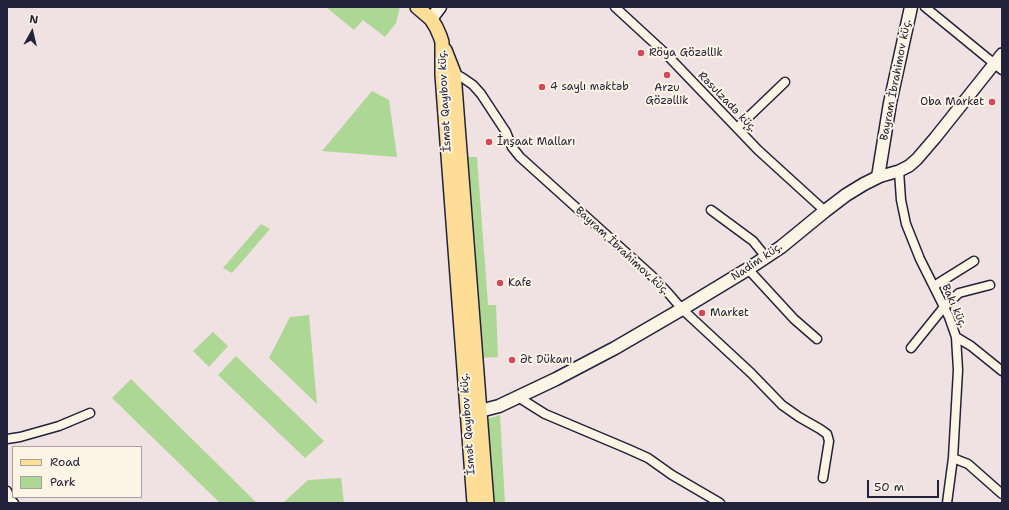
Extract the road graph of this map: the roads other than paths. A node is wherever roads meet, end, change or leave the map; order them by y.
1 (417, 7) edge
2 (440, 7) edge
3 (615, 7) edge
4 (911, 7) edge
5 (925, 7) edge
6 (431, 19) junction
7 (442, 42) junction
8 (1002, 54) edge
9 (998, 67) edge
10 (454, 73) junction
11 (785, 82) dead end
12 (737, 128) junction
13 (898, 171) junction
14 (878, 177) junction
15 (711, 210) dead end
16 (824, 211) junction
17 (766, 257) junction
18 (974, 261) dead end
19 (748, 269) junction
20 (990, 285) dead end
21 (934, 286) junction
22 (944, 307) junction
23 (682, 309) junction
24 (956, 337) junction
25 (817, 339) dead end
26 (912, 348) dead end
27 (1002, 371) edge
28 (518, 397) junction
29 (474, 411) junction
30 (90, 413) dead end
31 (7, 439) edge
32 (953, 458) junction
33 (823, 478) dead end
34 (7, 491) edge
35 (1002, 494) edge
36 (14, 503) edge
37 (474, 503) edge
38 (487, 503) edge
39 (720, 503) edge
40 (947, 503) edge

1 - 6 main road
2 - 6 main road
3 - 12 street, Rəsulzadə küç.
4 - 14 main road, Bayram İbrahimov küç.
5 - 9 street
6 - 7 main road
7 - 10 main road, İsmət Qayıbov küç.
7 - 29 main road, İsmət Qayıbov küç.
8 - 9 street, Nadim küç.
9 - 13 street, Nadim küç.
10 - 23 street, Bayram İbrahimov küç.
10 - 29 main road, İsmət Qayıbov küç.
11 - 12 street
12 - 16 street, Rəsulzadə küç.
13 - 14 street, Nadim küç.
13 - 21 street, Bakı küç.
14 - 16 main road, Nadim küç.
15 - 17 street
16 - 17 main road, Nadim küç.
17 - 19 main road, Nadim küç.
18 - 21 street
19 - 23 main road, Nadim küç.
19 - 25 street
20 - 22 street
21 - 22 street, Bakı küç.
22 - 24 street, Bakı küç.
22 - 26 street
23 - 28 main road, Nadim küç.
23 - 33 street, Bayram İbrahimov küç.
24 - 27 street
24 - 32 street, Bakı küç.
28 - 29 main road, Nadim küç.
28 - 39 street
29 - 37 main road, İsmət Qayıbov küç.
29 - 38 main road, İsmət Qayıbov küç.
30 - 31 street
32 - 35 street
32 - 40 street, Bakı küç.
34 - 36 street

